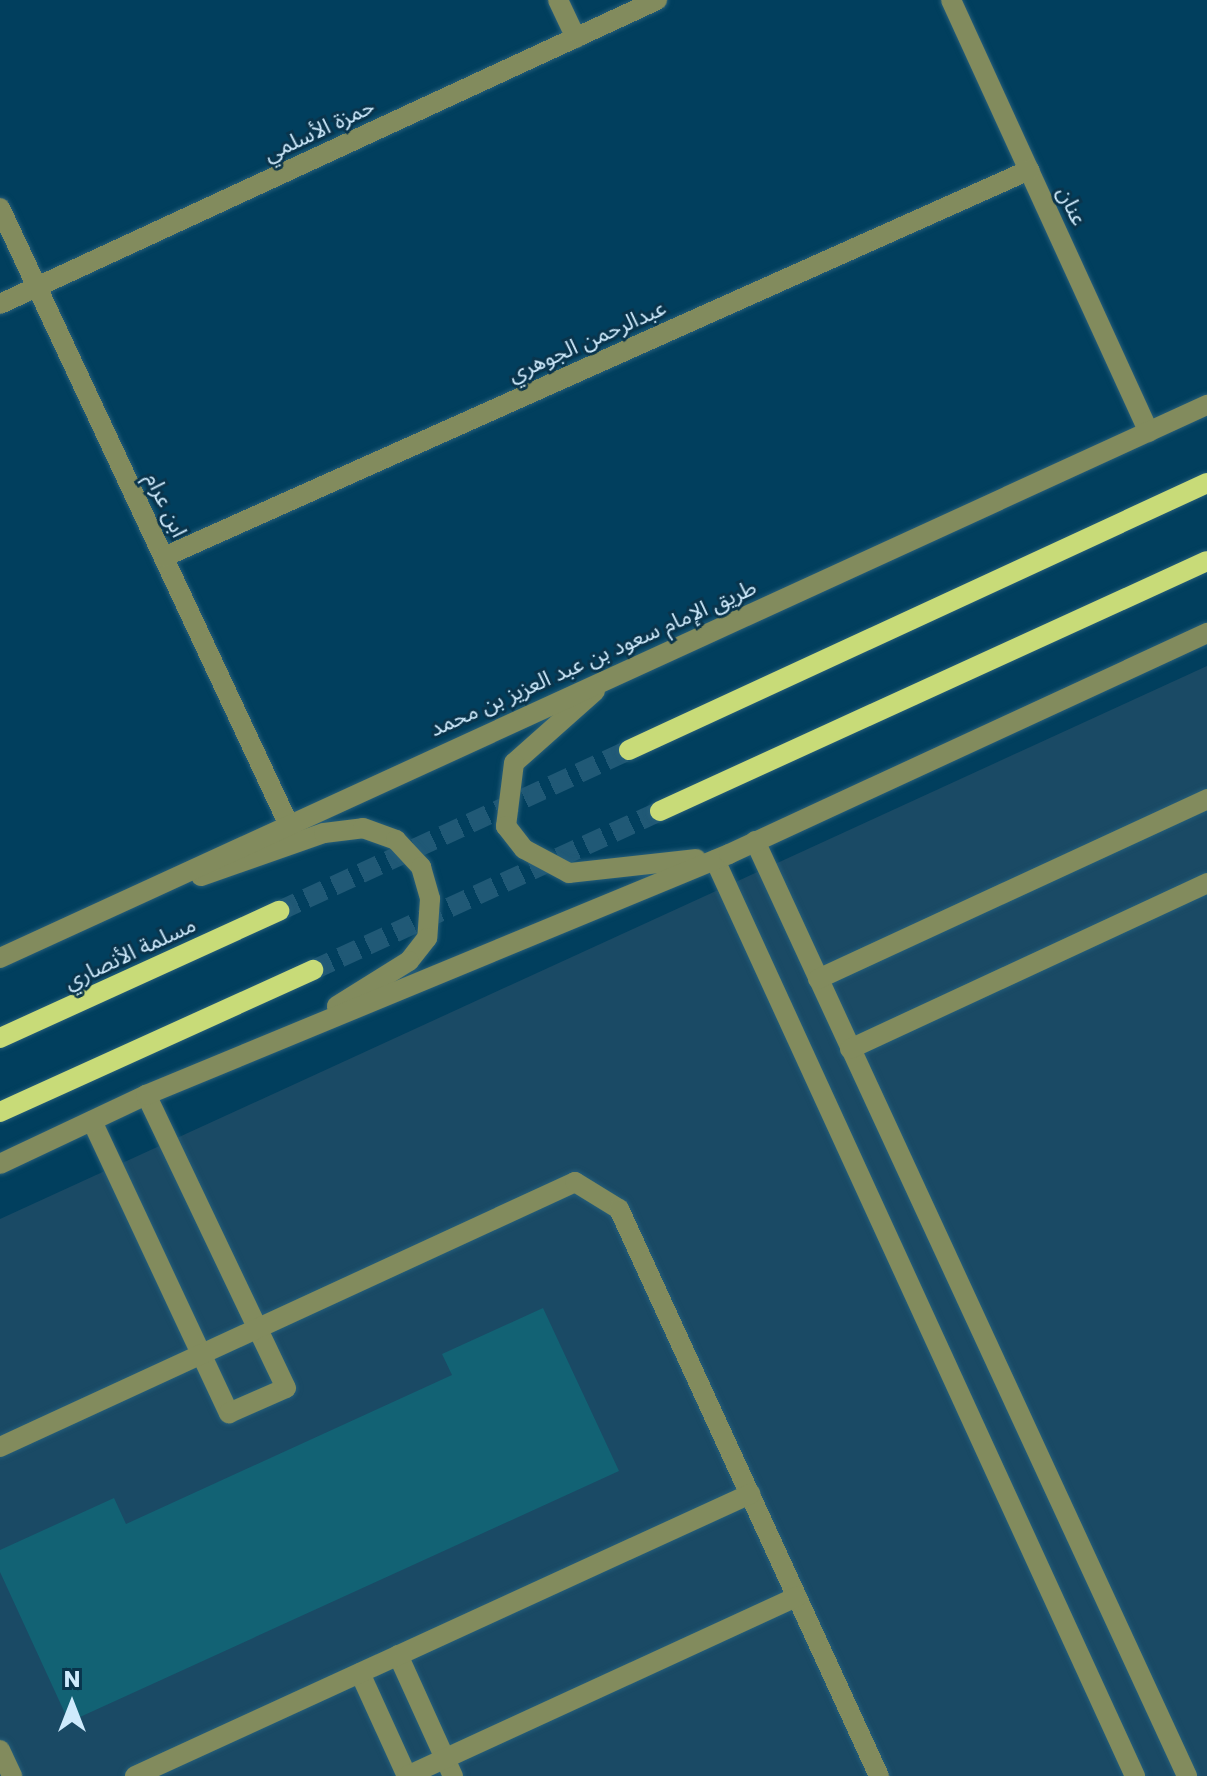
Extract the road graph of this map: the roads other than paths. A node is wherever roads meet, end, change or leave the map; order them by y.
1 (558, 0) edge
2 (657, 0) edge
3 (951, 0) edge
4 (576, 38) junction
5 (1029, 170) junction
6 (0, 208) edge
7 (37, 287) junction
8 (0, 304) edge
9 (1207, 405) edge
10 (1149, 432) junction
11 (1207, 483) edge
12 (164, 557) junction
13 (1207, 561) edge
14 (1207, 633) edge
15 (613, 676) junction
16 (629, 750) tunnel mouth
17 (1207, 799) edge
18 (660, 811) tunnel mouth
19 (288, 823) junction
20 (755, 841) junction
21 (722, 857) junction
22 (1207, 883) edge
23 (119, 902) junction
24 (279, 911) tunnel mouth
25 (2, 953) edge
26 (313, 970) tunnel mouth
27 (818, 979) junction
28 (0, 1038) edge
29 (279, 1041) junction
30 (850, 1049) junction
31 (146, 1095) junction
32 (0, 1112) edge
33 (92, 1121) junction
34 (0, 1164) edge
35 (256, 1325) junction
36 (201, 1351) junction
37 (0, 1447) edge
38 (750, 1494) junction
39 (797, 1597) junction
40 (398, 1655) junction
41 (360, 1673) junction
42 (0, 1750) edge
43 (449, 1767) edge
44 (12, 1776) edge
45 (135, 1776) edge
46 (407, 1776) edge
47 (879, 1776) edge
48 (1135, 1776) edge
49 (1187, 1776) edge

1 - 4 street
2 - 4 street, حمزة الأسلمي
3 - 5 street, عنان
4 - 7 street, حمزة الأسلمي
5 - 10 street, عنان
5 - 12 street, عبدالرحمن الجوهري
6 - 7 street, ابن عرام
7 - 8 street, حمزة الأسلمي
7 - 12 street, ابن عرام
9 - 10 street, طريق الإمام سعود بن عبد العزيز بن محمد
10 - 15 street, طريق الإمام سعود بن عبد العزيز بن محمد
11 - 16 main road
12 - 19 street, ابن عرام
13 - 18 main road
14 - 20 street
15 - 19 street, طريق الإمام سعود بن عبد العزيز بن محمد
15 - 21 street
17 - 27 street
19 - 23 street, طريق الإمام سعود بن عبد العزيز بن محمد
20 - 21 street
20 - 27 street
21 - 29 street
21 - 48 street
22 - 30 street
23 - 25 street, طريق الإمام سعود بن عبد العزيز بن محمد
23 - 29 street
24 - 28 main road, مسلمة الأنصاري
26 - 32 main road
27 - 30 street
29 - 31 street
30 - 49 street
31 - 33 street
31 - 35 street
33 - 34 street
33 - 36 street
35 - 36 street
35 - 36 street
35 - 38 street
36 - 37 street
38 - 39 street
38 - 40 street
39 - 43 street
39 - 47 street
40 - 41 street
40 - 43 street
41 - 45 street
41 - 46 street
42 - 44 street
43 - 46 street

